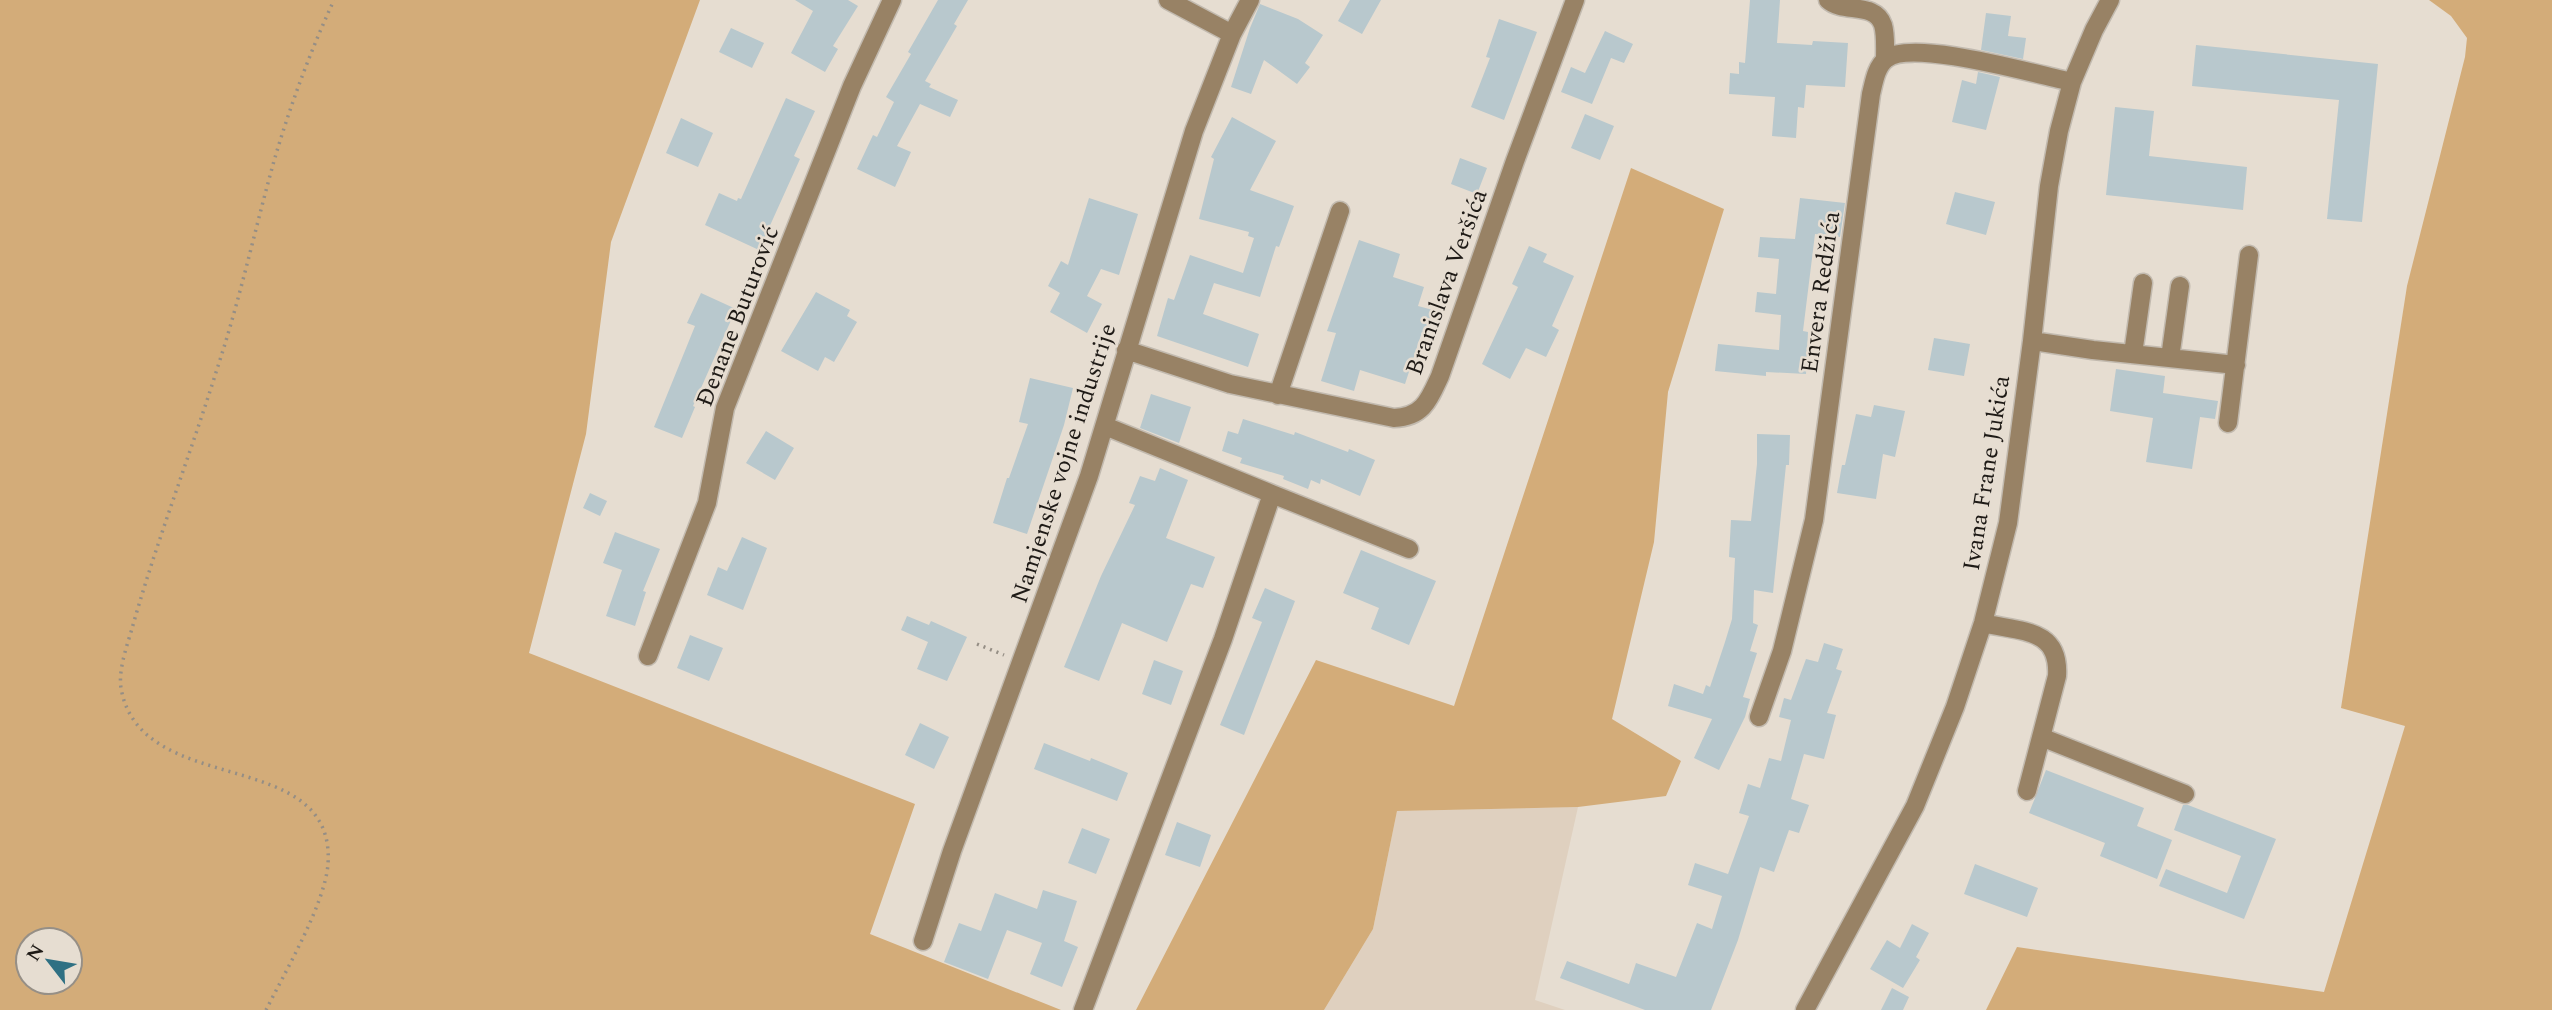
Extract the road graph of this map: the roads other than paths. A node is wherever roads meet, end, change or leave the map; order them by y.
1 (892, 0) edge
2 (1168, 0) edge
3 (1250, 0) edge
4 (1575, 0) edge
5 (1828, 0) edge
6 (2110, 0) edge
7 (1232, 34) junction
8 (1885, 60) junction
9 (2072, 82) junction
10 (1340, 211) dead end
11 (2249, 255) dead end
12 (2143, 283) dead end
13 (2180, 286) dead end
14 (2032, 341) junction
15 (1126, 350) junction
16 (2133, 354) junction
17 (2170, 358) junction
18 (2236, 365) junction
19 (1278, 395) junction
20 (2228, 423) dead end
21 (1105, 426) junction
22 (1272, 494) junction
23 (1409, 549) dead end
24 (1983, 623) junction
25 (648, 656) dead end
26 (1759, 717) dead end
27 (2041, 737) junction
28 (2027, 791) dead end
29 (2185, 794) dead end
30 (923, 941) dead end
31 (1083, 1010) edge
32 (1805, 1010) edge

1 - 25 street, Đenane Buturović
2 - 7 street
3 - 7 street, Namjenske vojne industrije
4 - 19 street, Branislava Veršića
5 - 8 street
6 - 9 street, Ivana Frane Jukića
7 - 15 street, Namjenske vojne industrije
8 - 9 street
8 - 26 street, Envera Redžića
9 - 14 street, Ivana Frane Jukića
10 - 19 street
11 - 18 street
12 - 16 street
13 - 17 street
14 - 16 street
14 - 24 street, Ivana Frane Jukića
15 - 19 street, Branislava Veršića
15 - 21 street, Namjenske vojne industrije
16 - 17 street
17 - 18 street
18 - 20 street
21 - 22 street
21 - 30 street, Namjenske vojne industrije
22 - 23 street
22 - 31 street
24 - 27 street
24 - 32 street, Ivana Frane Jukića
27 - 28 street
27 - 29 street

